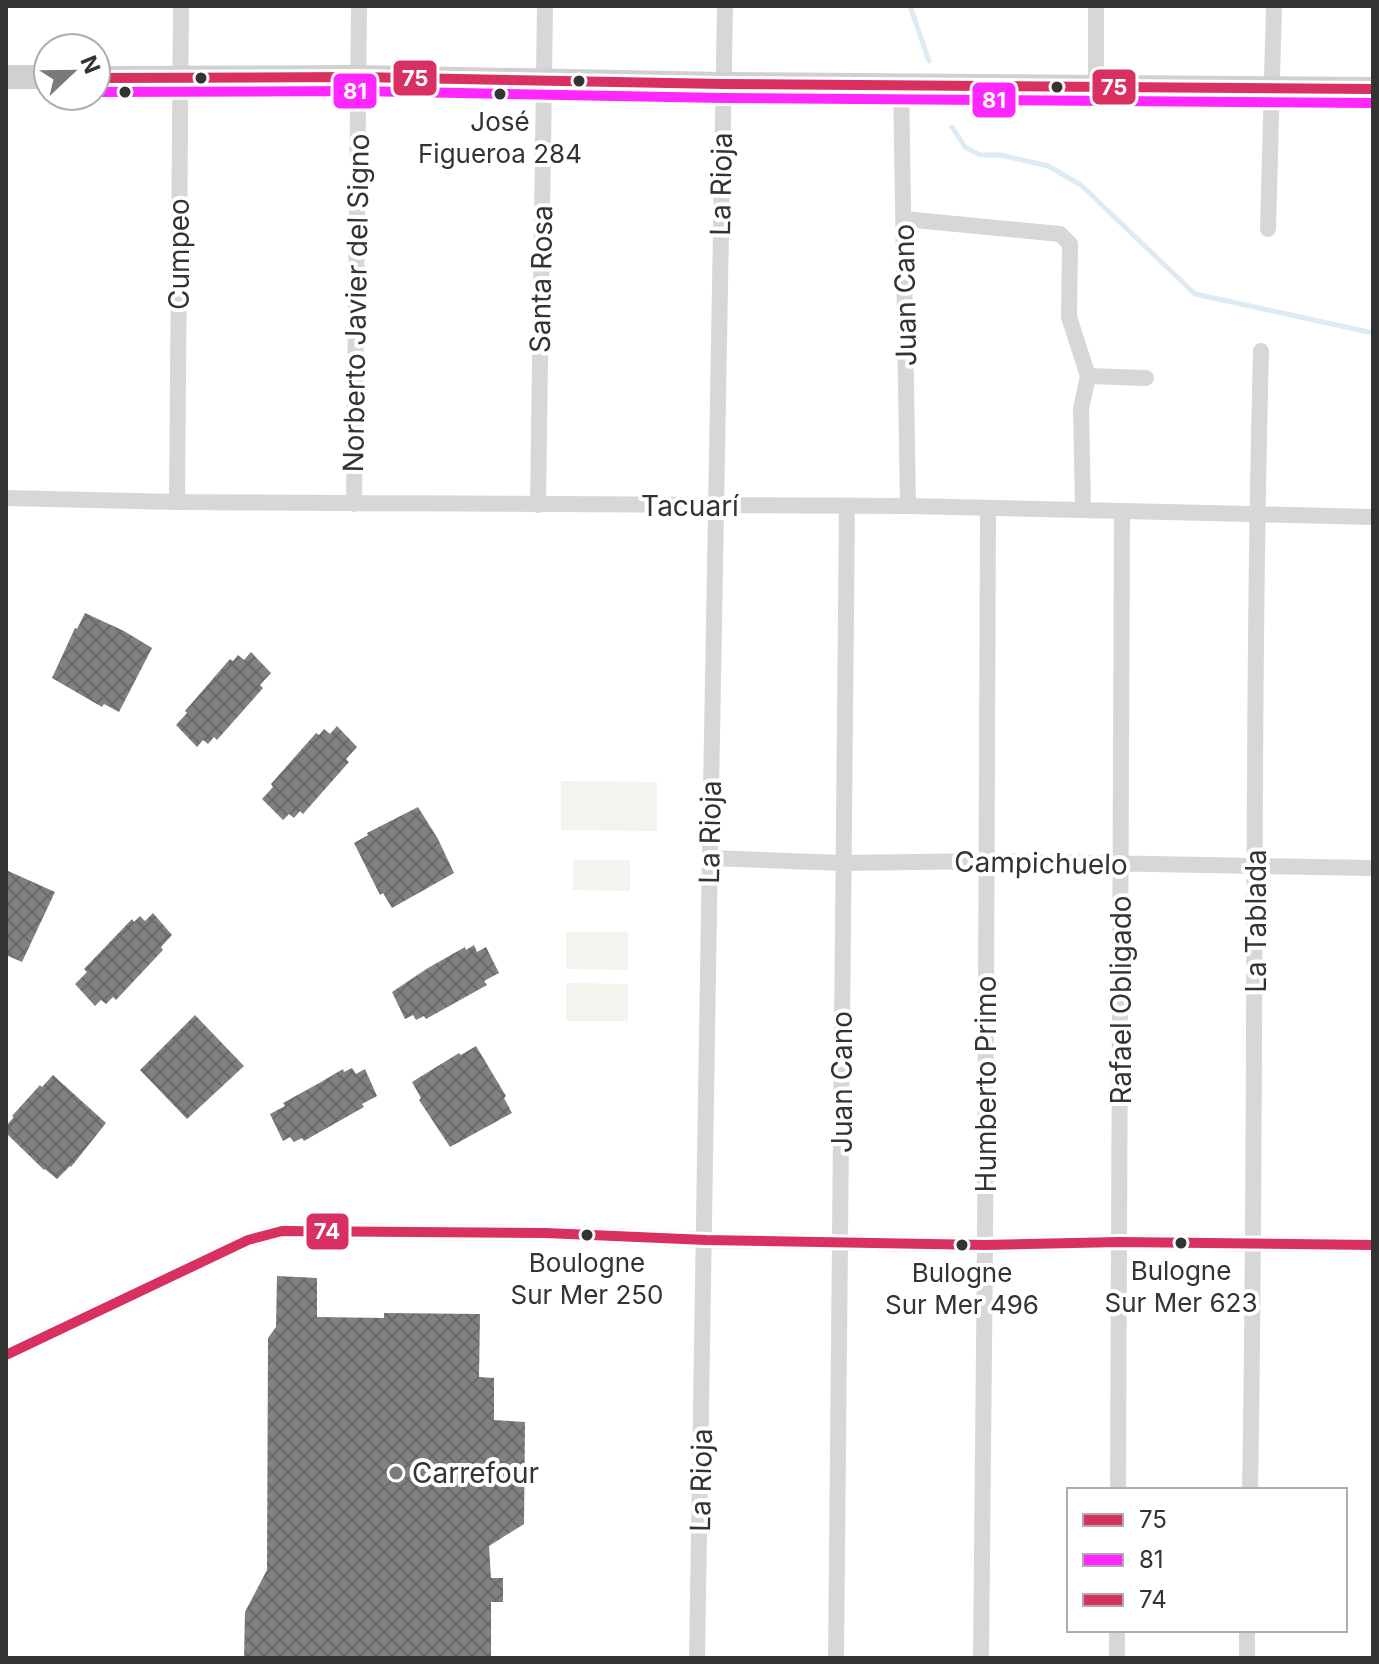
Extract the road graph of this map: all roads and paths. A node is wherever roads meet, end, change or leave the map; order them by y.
1 (181, 6) edge
2 (359, 6) edge
3 (545, 6) edge
4 (725, 6) edge
5 (1096, 6) edge
6 (1274, 6) edge
7 (6, 77) edge
8 (32, 77) edge
9 (358, 77) junction
10 (112, 78) edge
11 (180, 78) junction
12 (544, 80) junction
13 (723, 84) junction
14 (901, 84) junction
15 (1096, 86) junction
16 (1272, 88) junction
17 (1373, 89) edge
18 (904, 219) junction
19 (1268, 229) dead end
20 (1261, 351) dead end
21 (1088, 376) junction
22 (1146, 378) dead end
23 (6, 498) edge
24 (177, 502) junction
25 (354, 504) junction
26 (538, 505) junction
27 (715, 506) junction
28 (908, 506) junction
29 (847, 507) junction
30 (1083, 509) junction
31 (988, 510) junction
32 (1122, 511) junction
33 (1257, 515) junction
34 (1373, 517) edge
35 (710, 858) junction
36 (986, 861) junction
37 (843, 863) junction
38 (1122, 864) junction
39 (1256, 866) junction
40 (1373, 868) edge
41 (706, 1240) junction
42 (840, 1242) junction
43 (1120, 1242) junction
44 (1255, 1243) junction
45 (985, 1245) junction
46 (1373, 1245) edge
47 (6, 1355) edge
48 (1118, 1488) edge
49 (1250, 1488) edge
50 (1117, 1632) edge
51 (1247, 1632) edge
52 (697, 1658) edge
53 (836, 1658) edge
54 (981, 1658) edge
55 (1117, 1658) edge
56 (1247, 1658) edge

1 - 11 street, Cumpeo
2 - 9 street, Norberto Javier del Signo
3 - 12 street, Santa Rosa
4 - 13 street, La Rioja
5 - 15 street
6 - 16 street
7 - 8 main road
9 - 11 main road
9 - 12 main road
9 - 25 street, Norberto Javier del Signo
10 - 11 main road
11 - 24 street, Cumpeo
12 - 13 main road
12 - 26 street, Santa Rosa
13 - 14 main road
13 - 27 street, La Rioja
14 - 15 main road
14 - 18 street, Juan Cano
15 - 16 main road
16 - 17 main road
16 - 19 street
18 - 21 street
18 - 28 street, Juan Cano
20 - 33 street, La Tablada
21 - 22 street
21 - 30 street
23 - 24 street, Tacuarí
24 - 25 street, Tacuarí
25 - 26 street, Tacuarí
26 - 27 street, Tacuarí
27 - 29 street, Tacuarí
27 - 35 street, La Rioja
28 - 29 street, Tacuarí
28 - 31 street, Tacuarí
29 - 37 street, Juan Cano
30 - 31 street, Tacuarí
30 - 32 street, Tacuarí
31 - 36 street, Humberto Primo
32 - 33 street, Tacuarí
32 - 38 street, Rafael Obligado
33 - 34 street, Tacuarí
33 - 39 street, La Tablada
35 - 37 street, Campichuelo
35 - 41 street, La Rioja
36 - 37 street, Campichuelo
36 - 38 street, Campichuelo
36 - 45 street, Humberto Primo
37 - 42 street, Juan Cano
38 - 39 street, Campichuelo
38 - 43 street, Rafael Obligado
39 - 40 street, Campichuelo
39 - 44 street, La Tablada
41 - 42 street
41 - 47 street
41 - 52 street, La Rioja
42 - 45 street
42 - 53 street, Juan Cano
43 - 44 street
43 - 45 street
43 - 48 street, Rafael Obligado
44 - 46 street
44 - 49 street, La Tablada
45 - 54 street, Humberto Primo
50 - 55 street
51 - 56 street

